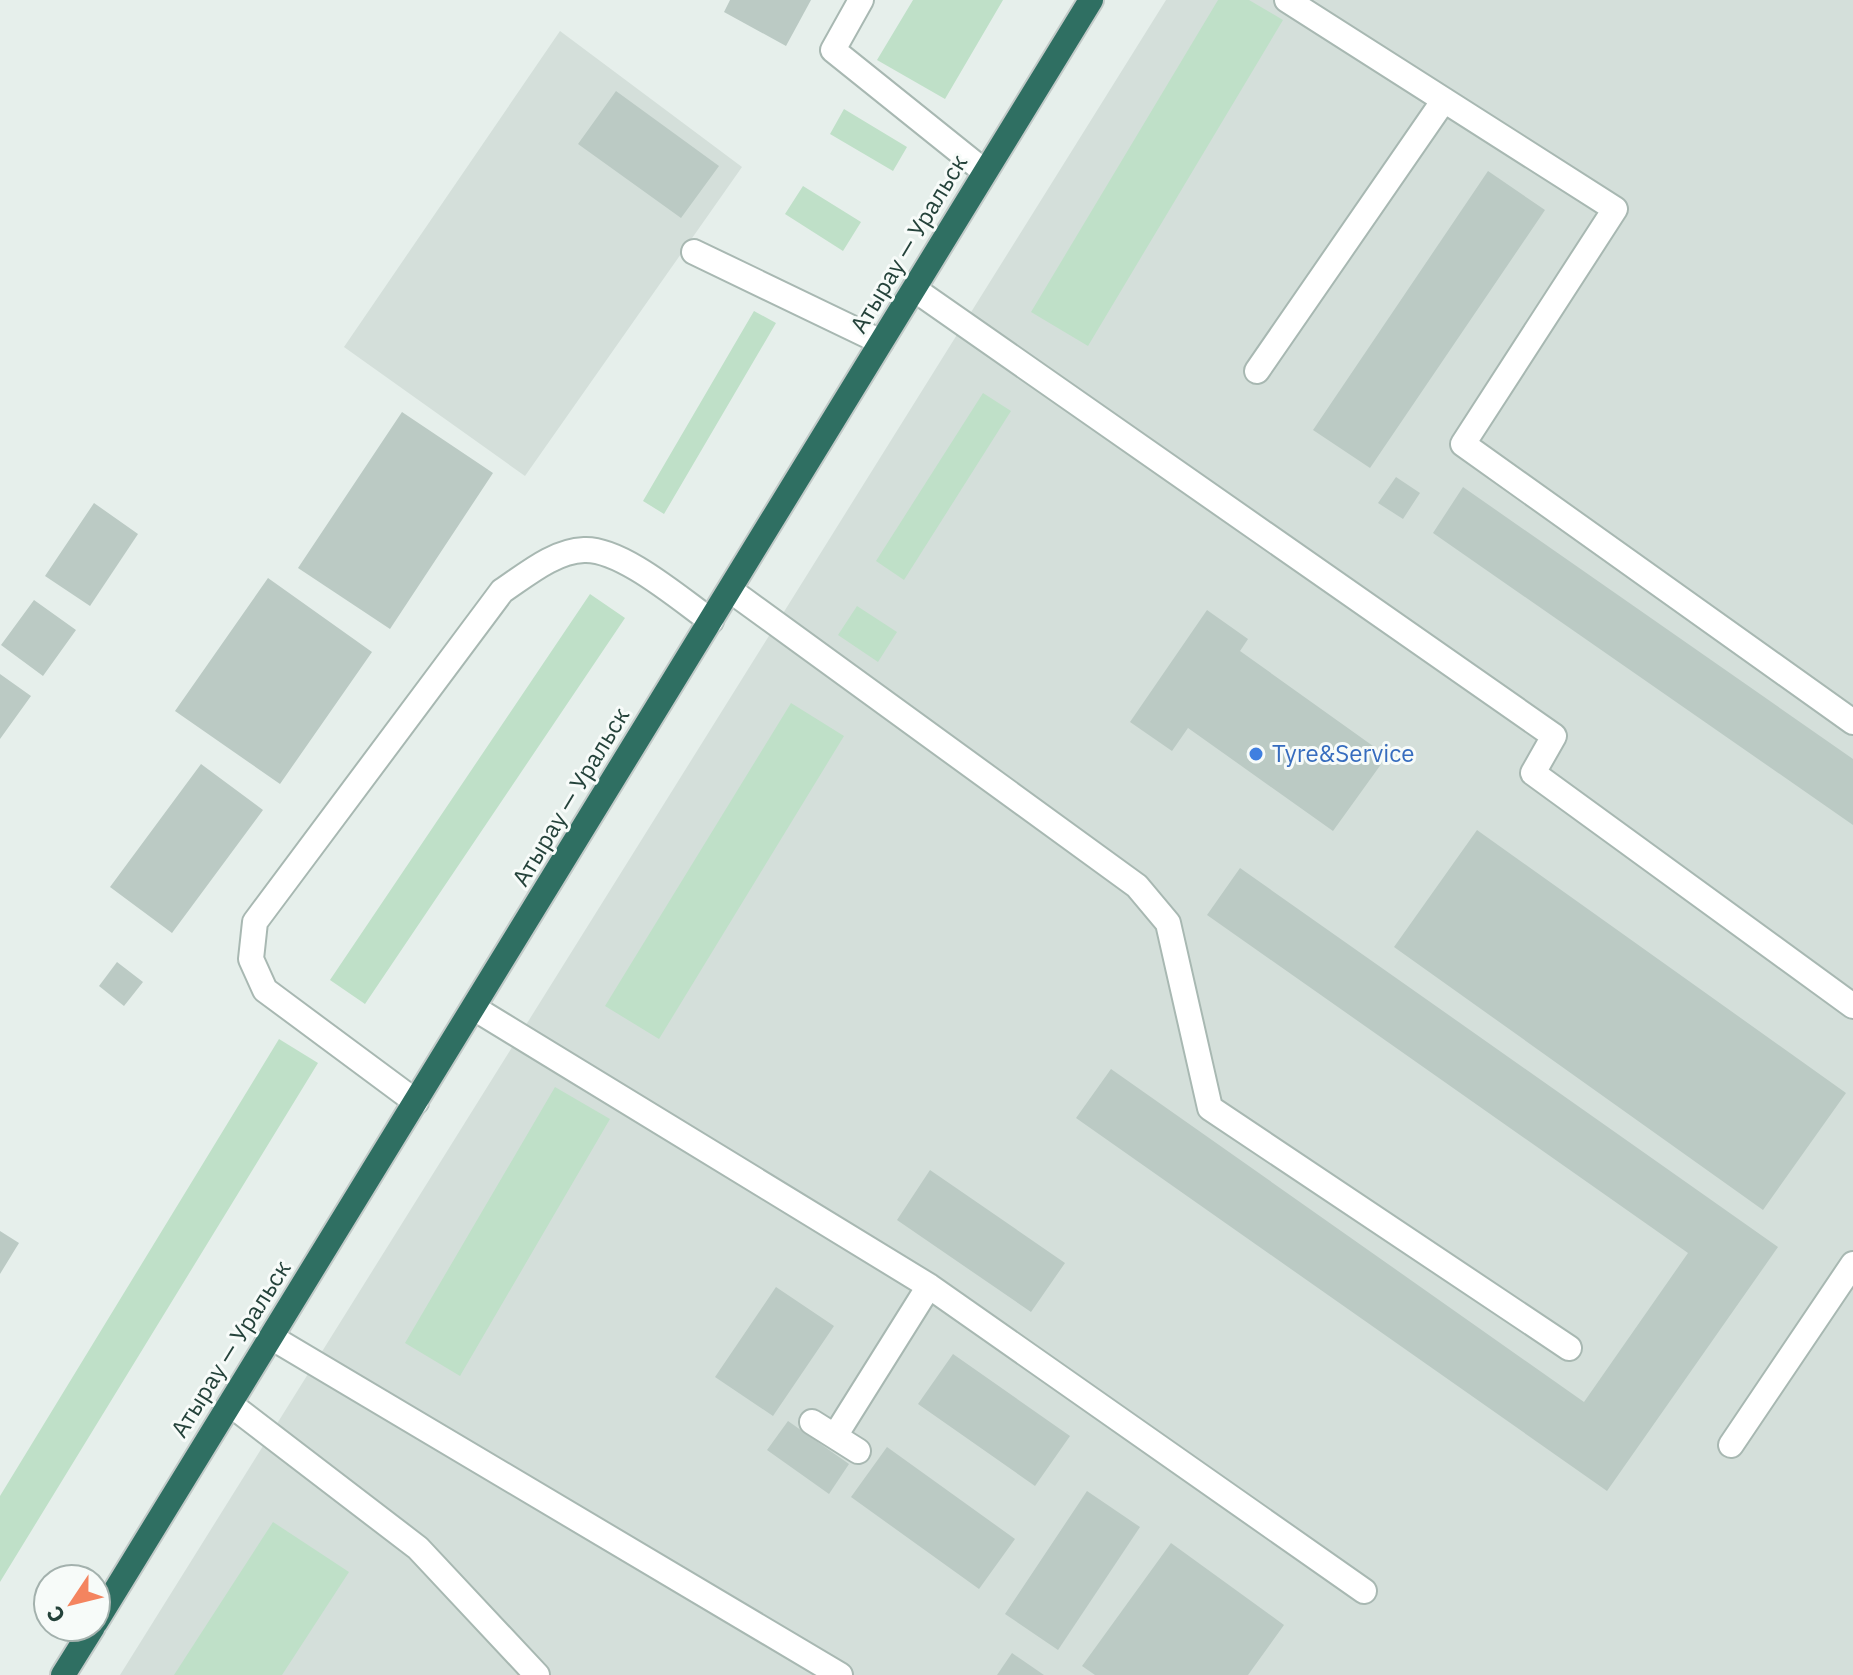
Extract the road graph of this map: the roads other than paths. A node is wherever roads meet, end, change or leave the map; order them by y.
1 (861, 0) edge
2 (1091, 0) edge
3 (1287, 0) edge
4 (1444, 100) junction
5 (985, 172) junction
6 (694, 252) dead end
7 (914, 289) junction
8 (881, 342) junction
9 (1257, 371) dead end
10 (730, 590) junction
11 (711, 621) junction
12 (1853, 722) edge
13 (1853, 1006) edge
14 (474, 1008) junction
15 (416, 1102) junction
16 (1853, 1264) edge
17 (929, 1286) junction
18 (271, 1337) junction
19 (1569, 1348) dead end
20 (230, 1404) junction
21 (812, 1422) dead end
22 (835, 1436) junction
23 (1731, 1445) dead end
24 (858, 1451) dead end
25 (1364, 1591) dead end
26 (112, 1596) edge
27 (83, 1643) edge
28 (63, 1675) edge
29 (537, 1675) edge
30 (840, 1675) edge

1 - 5 lane
2 - 5 highway, Атырау — Уральск
3 - 4 lane
4 - 9 lane
4 - 12 lane
5 - 7 highway, Атырау — Уральск
6 - 8 lane
7 - 8 highway, Атырау — Уральск
7 - 13 lane
8 - 10 highway, Атырау — Уральск
10 - 11 highway, Атырау — Уральск
10 - 19 lane
11 - 14 highway, Атырау — Уральск
11 - 15 lane
14 - 15 highway, Атырау — Уральск
14 - 17 lane
15 - 18 highway, Атырау — Уральск
16 - 23 lane
17 - 22 lane
17 - 25 lane
18 - 20 highway, Атырау — Уральск
18 - 30 lane
20 - 26 highway, Атырау — Уральск
20 - 29 lane
21 - 22 lane
22 - 24 lane
27 - 28 highway

